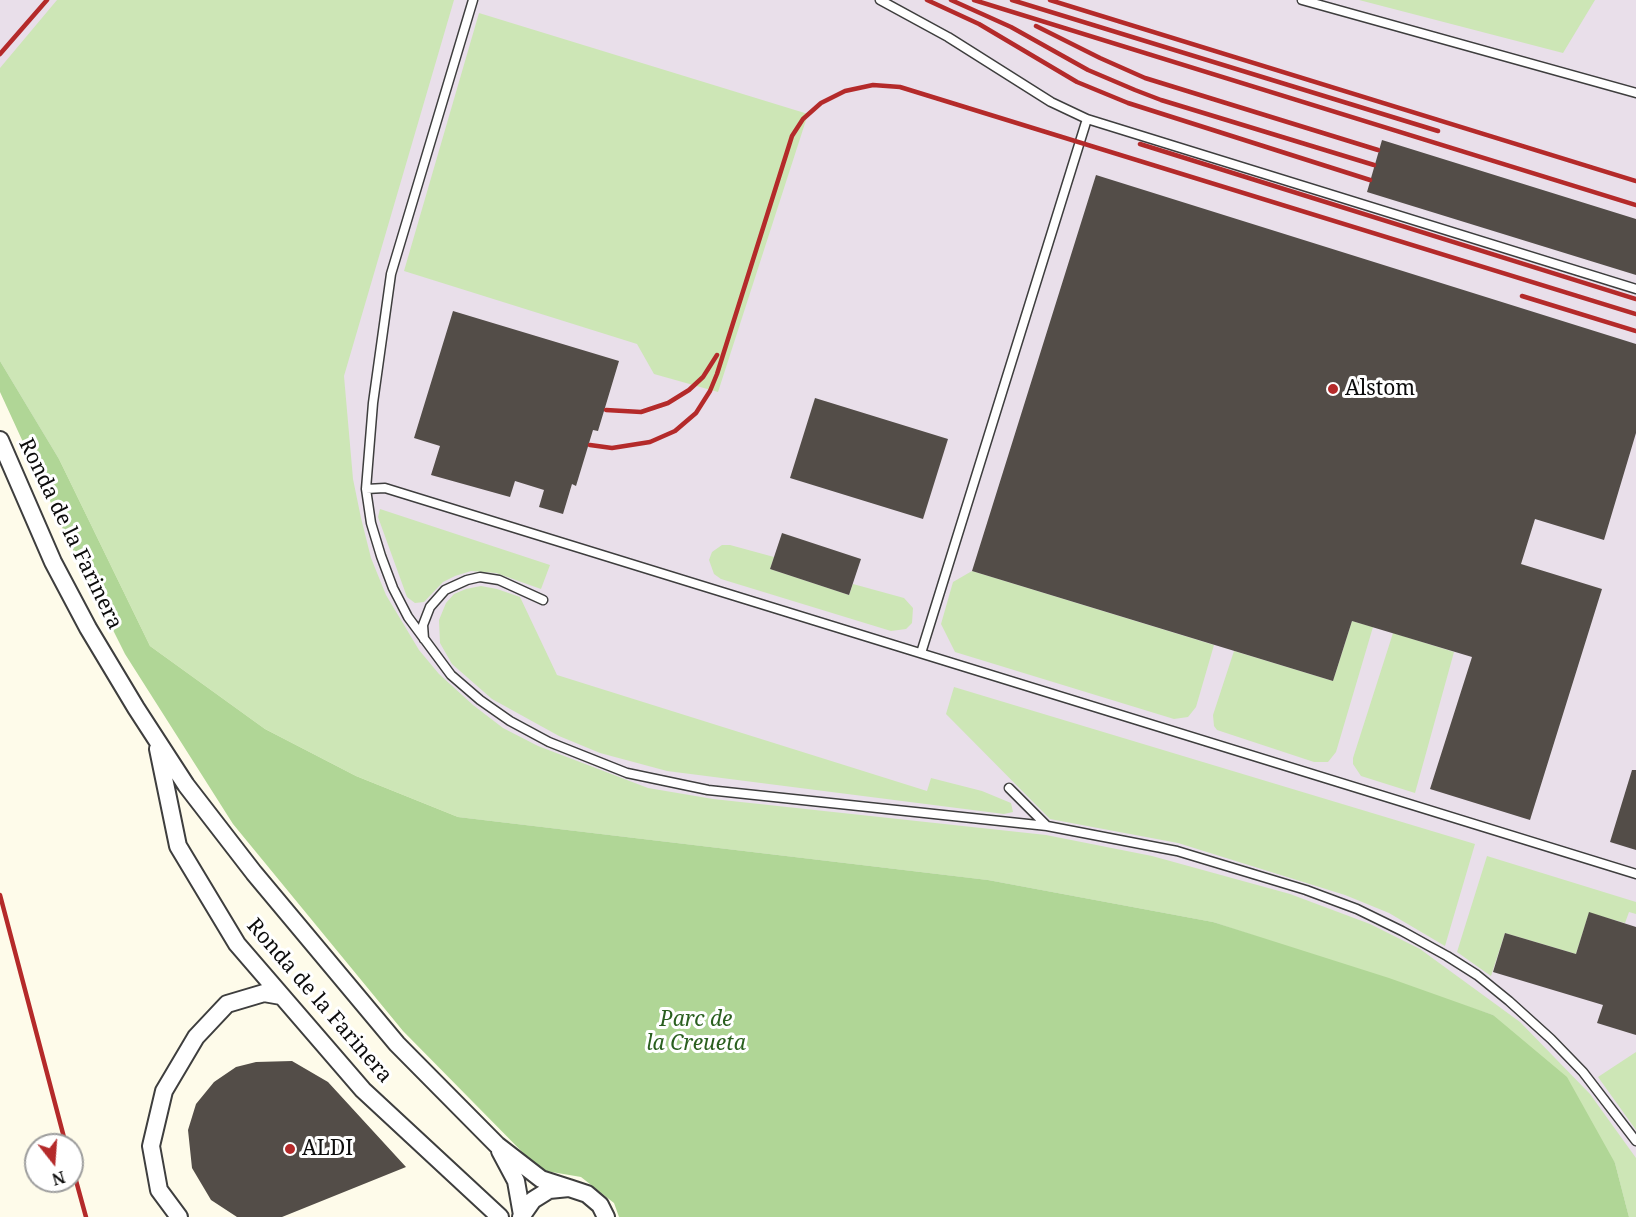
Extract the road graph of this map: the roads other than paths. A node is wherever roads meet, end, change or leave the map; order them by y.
1 (473, 0) edge
2 (880, 0) edge
3 (1302, 0) edge
4 (1636, 93) edge
5 (1087, 118) junction
6 (1636, 289) edge
7 (0, 440) edge
8 (366, 489) junction
9 (543, 600) dead end
10 (425, 642) junction
11 (921, 653) junction
12 (156, 740) junction
13 (1009, 788) dead end
14 (1047, 826) junction
15 (1636, 874) edge
16 (281, 996) junction
17 (1636, 1141) edge
18 (497, 1145) junction
19 (569, 1188) junction
20 (522, 1216) edge
21 (179, 1217) edge
22 (500, 1217) edge
23 (606, 1217) edge

1 - 8 lane
2 - 5 lane
3 - 4 lane
5 - 6 lane
5 - 11 lane
7 - 12 street, Ronda de la Farinera
8 - 10 lane
8 - 11 lane
9 - 10 lane
10 - 14 lane
11 - 15 lane
12 - 16 street, Ronda de la Farinera
12 - 18 street, Ronda de la Farinera
13 - 14 lane
14 - 17 lane
16 - 21 street
16 - 22 street, Ronda de la Farinera
18 - 19 street, Ronda de la Farinera
18 - 20 street, Ronda de la Farinera
19 - 20 street
19 - 23 street, Ronda de la Farinera

